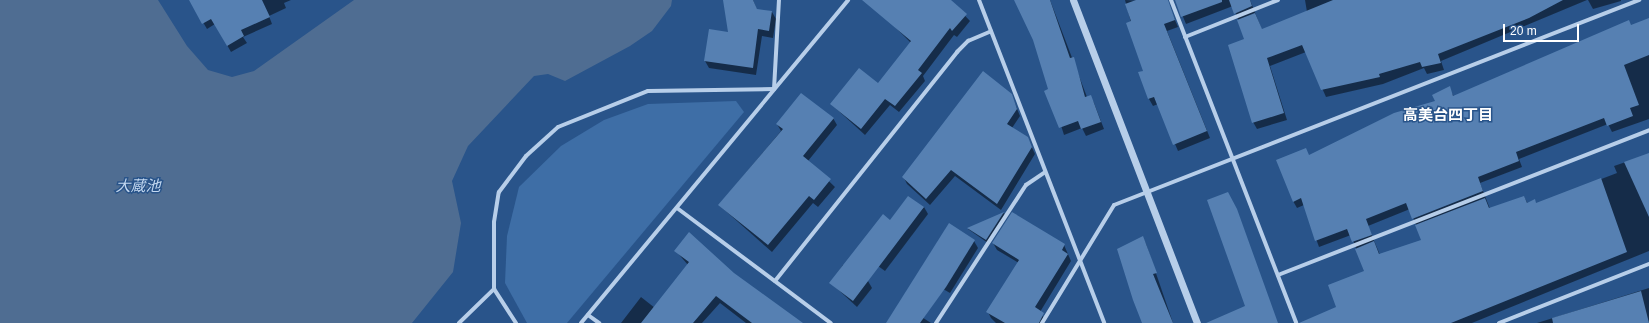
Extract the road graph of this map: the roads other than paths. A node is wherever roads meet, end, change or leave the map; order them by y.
1 (779, 0) edge
2 (848, 0) edge
3 (979, 0) edge
4 (1074, 0) edge
5 (1171, 0) edge
6 (1278, 0) edge
7 (1639, 0) edge
8 (991, 31) junction
9 (1185, 37) junction
10 (774, 89) junction
11 (1649, 130) edge
12 (1232, 158) junction
13 (1045, 172) junction
14 (1146, 191) junction
15 (677, 208) junction
16 (1079, 259) junction
17 (1649, 264) edge
18 (1278, 275) junction
19 (774, 281) junction
20 (494, 289) junction
21 (588, 315) junction
22 (459, 323) edge
23 (516, 323) edge
24 (580, 323) edge
25 (599, 323) edge
26 (831, 323) edge
27 (936, 323) edge
28 (1042, 323) edge
29 (1104, 323) edge
30 (1197, 323) edge
31 (1296, 323) edge
32 (1499, 323) edge

1 - 10 street
2 - 10 street
3 - 8 street
4 - 14 street
5 - 9 street
6 - 9 street
7 - 12 street
8 - 13 street
8 - 19 street
9 - 12 street
10 - 15 street
10 - 20 street
11 - 18 street
12 - 14 street
12 - 18 street
13 - 16 street
13 - 27 street
14 - 16 street
14 - 30 street
15 - 19 street
15 - 21 street
16 - 28 street
16 - 29 street
17 - 32 street
18 - 31 street
19 - 26 street
20 - 22 street
20 - 23 street
21 - 24 street
21 - 25 street

